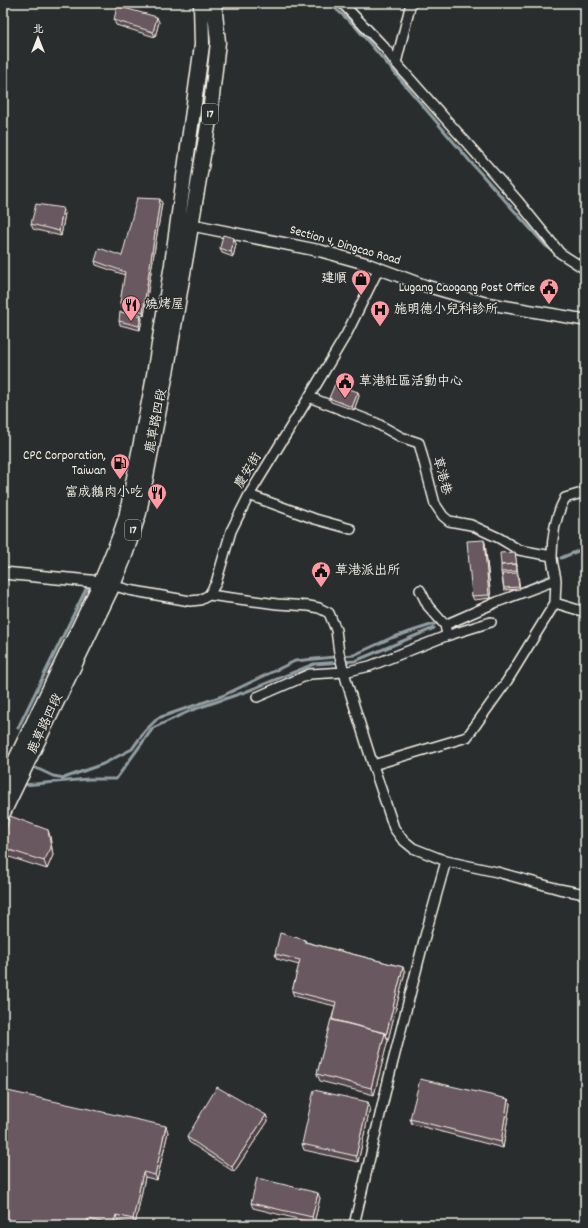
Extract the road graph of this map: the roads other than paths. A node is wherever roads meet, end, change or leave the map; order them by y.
1 (201, 3) edge
2 (214, 3) edge
3 (342, 3) edge
4 (411, 3) edge
5 (396, 63) junction
6 (180, 201) junction
7 (192, 224) junction
8 (379, 268) junction
9 (585, 269) edge
10 (585, 320) edge
11 (309, 397) junction
12 (585, 492) edge
13 (249, 495) junction
14 (351, 529) dead end
15 (552, 556) junction
16 (3, 573) edge
17 (556, 580) junction
18 (107, 583) junction
19 (420, 590) dead end
20 (210, 595) junction
21 (555, 603) junction
22 (585, 612) edge
23 (491, 622) dead end
24 (445, 625) junction
25 (446, 636) junction
26 (343, 669) junction
27 (257, 697) dead end
28 (373, 765) junction
29 (3, 786) edge
30 (3, 813) edge
31 (446, 861) junction
32 (585, 894) edge
33 (354, 1225) edge

1 - 6 main road, 鹿草路四段 / 17
2 - 7 main road, 鹿草路四段 / 17
3 - 5 street
4 - 5 street
5 - 9 street
6 - 7 street
6 - 18 main road, 鹿草路四段 / 17
7 - 8 street, Section 4, Dingcao Road
7 - 18 main road, 鹿草路四段 / 17
8 - 10 street, Section 4, Dingcao Road
8 - 11 street, 慶安街
11 - 13 street, 慶安街
11 - 15 street, 草港巷
12 - 15 street
13 - 14 street
13 - 20 street, 慶安街
15 - 17 street
16 - 18 street
17 - 21 street
17 - 24 street
18 - 20 street
18 - 29 main road, 鹿草路四段 / 17
18 - 30 main road, 鹿草路四段 / 17
19 - 24 street
20 - 26 street
21 - 22 street
21 - 28 street
23 - 25 street
24 - 25 street
25 - 26 street
26 - 27 street
26 - 28 street
28 - 31 street
31 - 32 street
31 - 33 street

